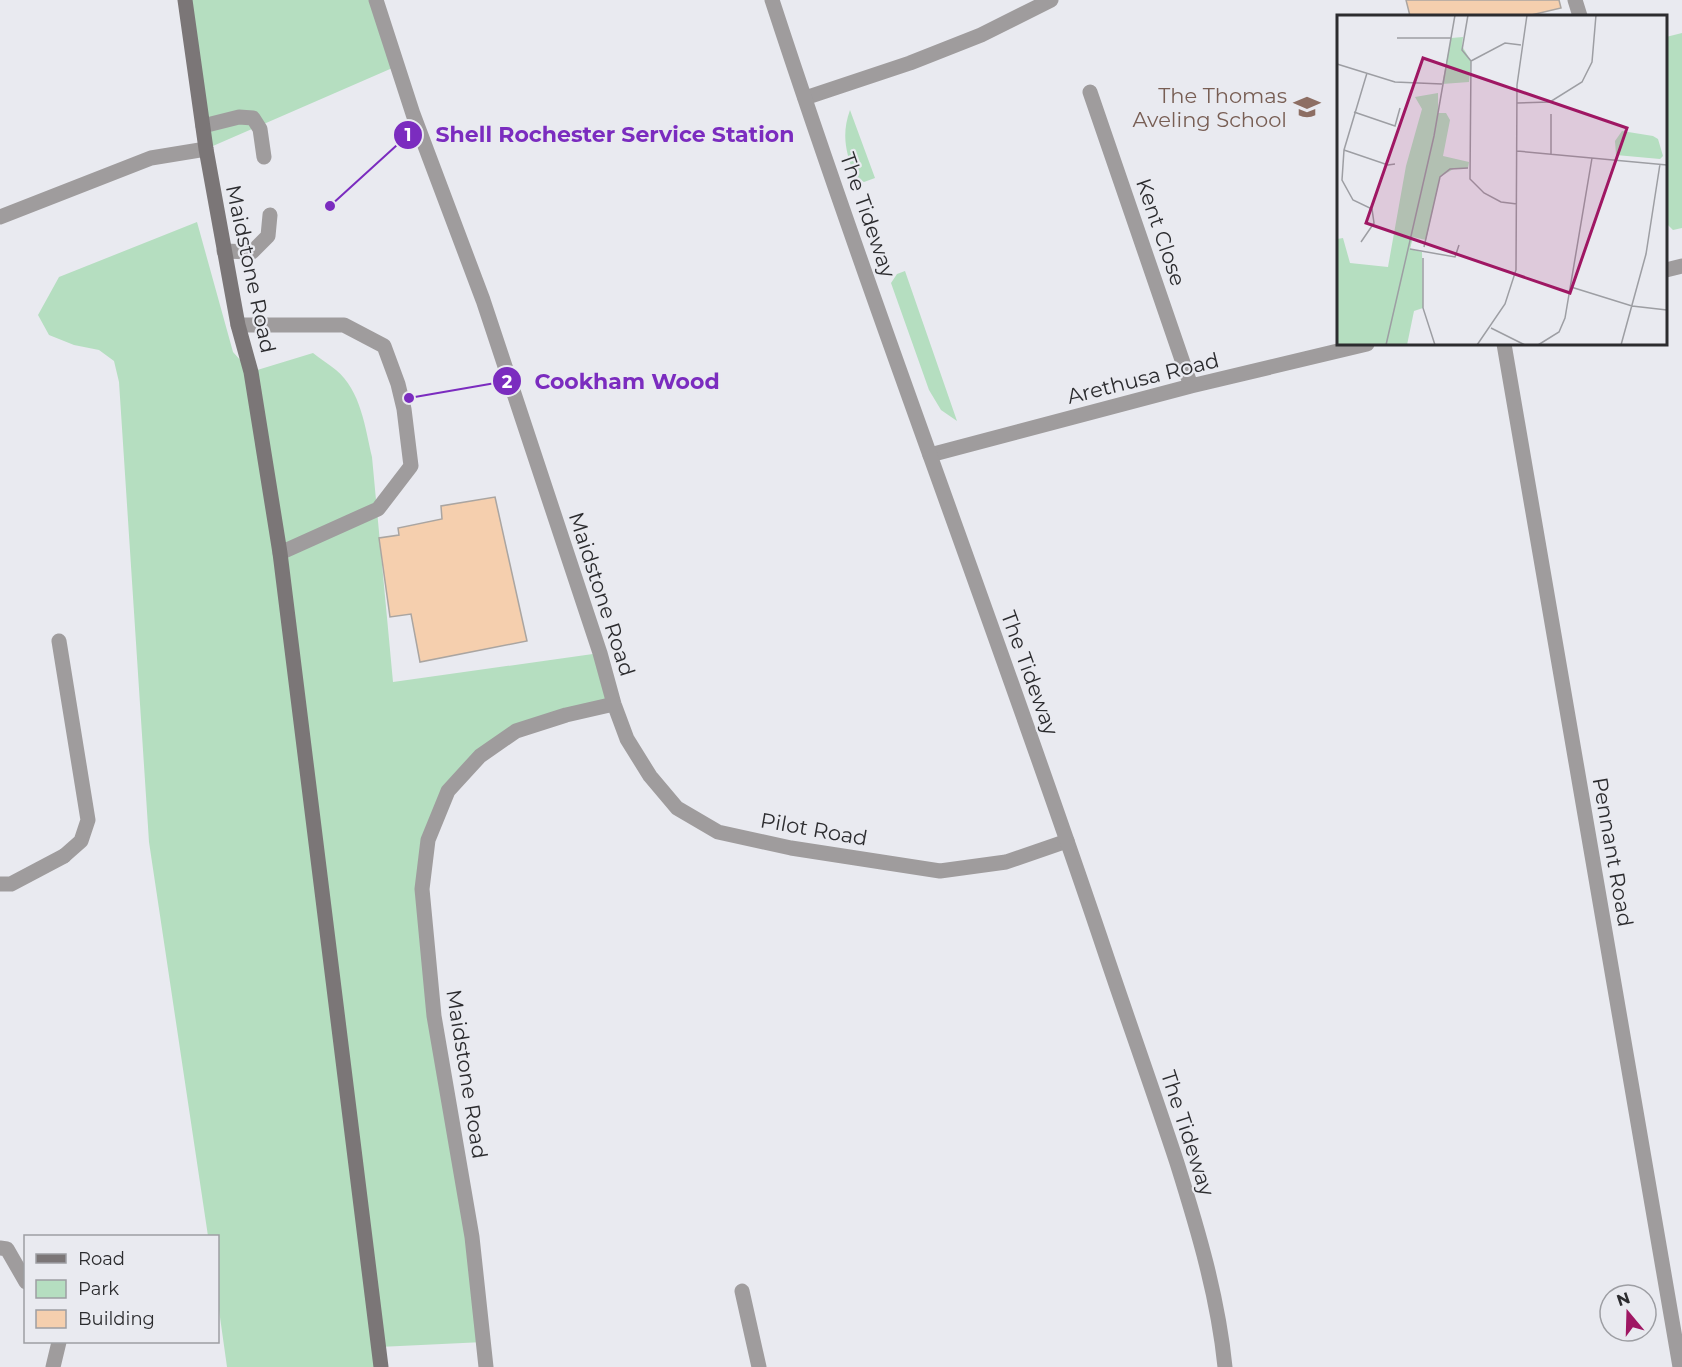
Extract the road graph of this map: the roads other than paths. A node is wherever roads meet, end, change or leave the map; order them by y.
1 (185, 0) edge
2 (376, 0) edge
3 (772, 0) edge
4 (1051, 0) edge
5 (1575, 0) edge
6 (1580, 15) edge
7 (1090, 92) dead end
8 (805, 98) junction
9 (203, 126) junction
10 (206, 149) junction
11 (264, 157) dead end
12 (270, 215) dead end
13 (0, 217) edge
14 (224, 251) junction
15 (1682, 266) edge
16 (1667, 270) edge
17 (238, 325) junction
18 (1363, 345) edge
19 (1504, 345) edge
20 (1191, 386) junction
21 (930, 455) junction
22 (280, 553) junction
23 (59, 641) dead end
24 (614, 704) junction
25 (1067, 841) junction
26 (0, 884) edge
27 (0, 1248) edge
28 (24, 1279) edge
29 (742, 1291) dead end
30 (1677, 1322) edge
31 (58, 1343) edge
32 (53, 1367) edge
33 (381, 1367) edge
34 (486, 1367) edge
35 (759, 1367) edge
36 (1225, 1367) edge
37 (1680, 1367) edge

1 - 9 main road, Maidstone Road
2 - 24 street, Maidstone Road
3 - 8 street, The Tideway
4 - 8 street
5 - 6 street
7 - 20 street, Kent Close
8 - 21 street, The Tideway
9 - 10 main road, Maidstone Road
9 - 11 street
10 - 13 street
10 - 14 main road, Maidstone Road
12 - 14 street
14 - 17 main road, Maidstone Road
15 - 16 street
17 - 22 main road, Maidstone Road
17 - 22 street
18 - 20 street, Arethusa Road
19 - 30 street, Pennant Road
20 - 21 street, Arethusa Road
21 - 25 street, The Tideway
22 - 33 main road, Maidstone Road
23 - 26 street
24 - 25 street, Pilot Road
24 - 34 street, Maidstone Road
25 - 36 street, The Tideway
27 - 28 street
29 - 35 street
30 - 37 street, Pennant Road
31 - 32 street

